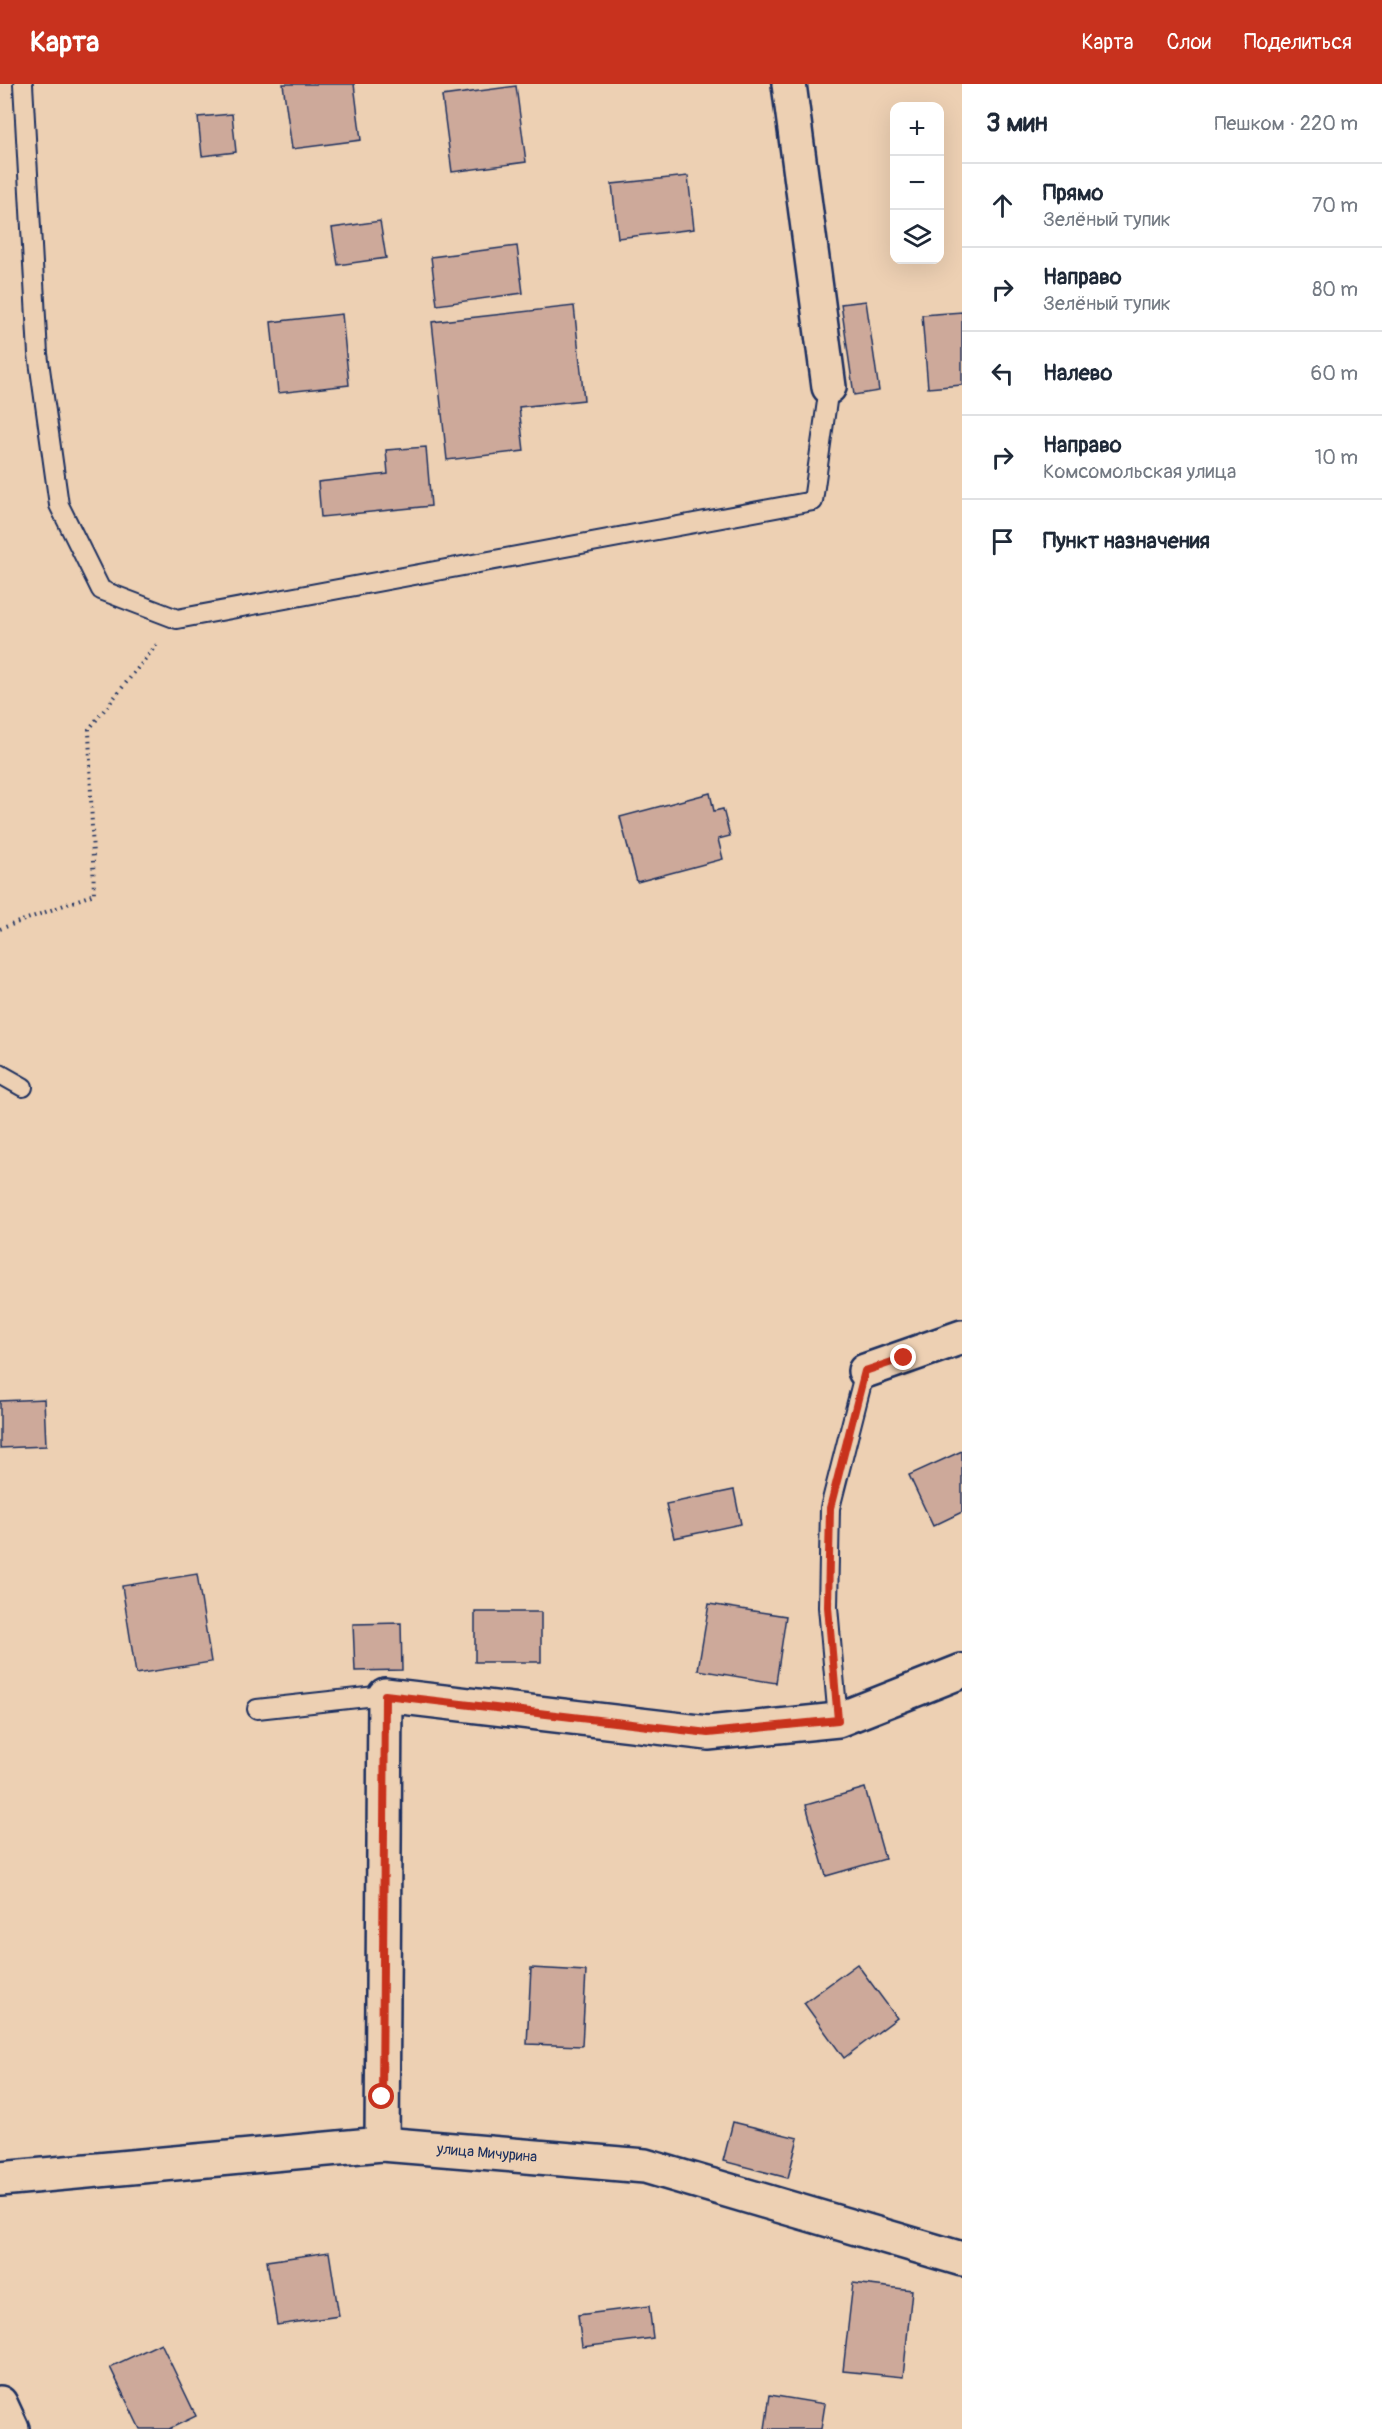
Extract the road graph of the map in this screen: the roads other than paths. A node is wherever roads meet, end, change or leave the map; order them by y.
1 (23, 84) edge
2 (789, 84) edge
3 (829, 387) joint
4 (0, 1074) edge
5 (24, 1087) dead end
6 (962, 1337) edge
7 (865, 1371) joint
8 (962, 1671) edge
9 (385, 1695) junction
10 (257, 1709) dead end
11 (838, 1720) junction
12 (382, 2144) junction
13 (0, 2179) edge
14 (962, 2259) edge
15 (0, 2403) edge
16 (12, 2429) edge

1 - 3 lane
2 - 3 street
4 - 5 lane
6 - 7 street
7 - 11 lane
8 - 11 street
9 - 10 lane
9 - 11 street
9 - 12 street
12 - 13 street, улица Мичурина
12 - 14 street, улица Мичурина
15 - 16 street

